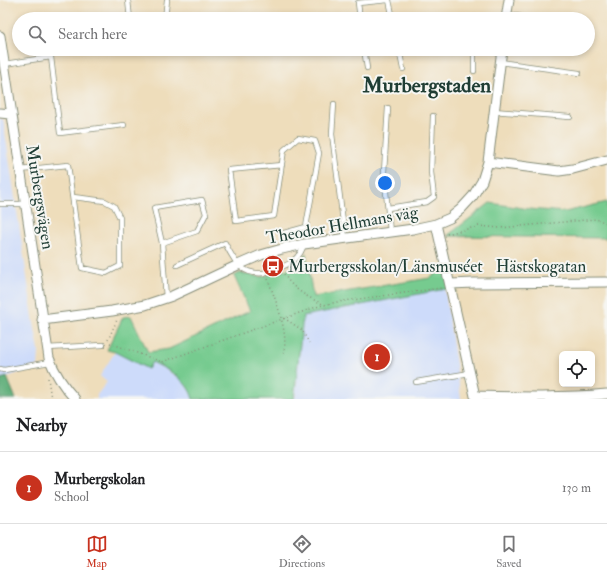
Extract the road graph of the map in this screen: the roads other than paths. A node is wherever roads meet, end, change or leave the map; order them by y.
1 (128, 0) edge
2 (167, 0) edge
3 (389, 0) edge
4 (509, 0) edge
5 (129, 12) edge
6 (166, 12) edge
7 (359, 12) edge
8 (392, 12) edge
9 (507, 12) edge
10 (0, 36) edge
11 (365, 56) edge
12 (400, 56) edge
13 (474, 56) edge
14 (501, 56) edge
15 (500, 62) junction
16 (4, 64) junction
17 (367, 68) dead end
18 (403, 69) dead end
19 (474, 71) dead end
20 (580, 73) dead end
21 (334, 104) dead end
22 (388, 108) dead end
23 (493, 111) junction
24 (0, 113) edge
25 (11, 114) junction
26 (433, 116) dead end
27 (570, 117) dead end
28 (124, 125) dead end
29 (607, 160) edge
30 (488, 162) junction
31 (282, 165) junction
32 (20, 170) junction
33 (73, 197) junction
34 (0, 204) edge
35 (25, 204) junction
36 (388, 208) junction
37 (436, 224) junction
38 (390, 232) junction
39 (345, 238) junction
40 (162, 243) junction
41 (304, 244) junction
42 (287, 248) junction
43 (177, 265) dead end
44 (238, 265) junction
45 (607, 282) edge
46 (451, 284) junction
47 (166, 298) junction
48 (42, 320) junction
49 (103, 345) dead end
50 (47, 348) junction
51 (50, 362) junction
52 (0, 369) edge
53 (470, 373) junction
54 (416, 382) dead end
55 (607, 394) edge
56 (475, 398) edge
57 (75, 399) edge

1 - 5 lane
2 - 6 lane
3 - 7 lane
3 - 8 lane
4 - 9 street
10 - 16 street, Murbergsvägen
11 - 17 lane
12 - 18 lane
13 - 19 lane
14 - 15 street, Theodor Hellmans väg
15 - 20 lane
15 - 23 street, Theodor Hellmans väg
16 - 25 street, Murbergsvägen
16 - 28 lane
21 - 39 lane
22 - 36 lane
23 - 27 lane
23 - 30 street, Theodor Hellmans väg
24 - 25 street
25 - 32 street, Murbergsvägen
26 - 36 lane
29 - 30 street
30 - 37 street, Theodor Hellmans väg
31 - 31 lane
31 - 42 lane
32 - 33 lane
32 - 35 street, Murbergsvägen
33 - 33 lane
34 - 35 lane
35 - 48 street, Murbergsvägen
36 - 38 lane
37 - 38 street, Theodor Hellmans väg
37 - 46 street
38 - 39 street, Theodor Hellmans väg
39 - 41 street, Theodor Hellmans väg
40 - 40 lane
40 - 47 lane
41 - 42 street, Theodor Hellmans väg
41 - 44 lane
42 - 44 street, Theodor Hellmans väg
43 - 44 lane
44 - 47 street, Theodor Hellmans väg
45 - 46 street, Hästskogatan
46 - 53 street
47 - 48 street, Theodor Hellmans väg
48 - 50 street, Murbergsvägen
49 - 50 lane
50 - 51 street, Murbergsvägen
51 - 52 lane
51 - 57 street, Murbergsvägen
53 - 54 lane
53 - 56 street
55 - 56 street

